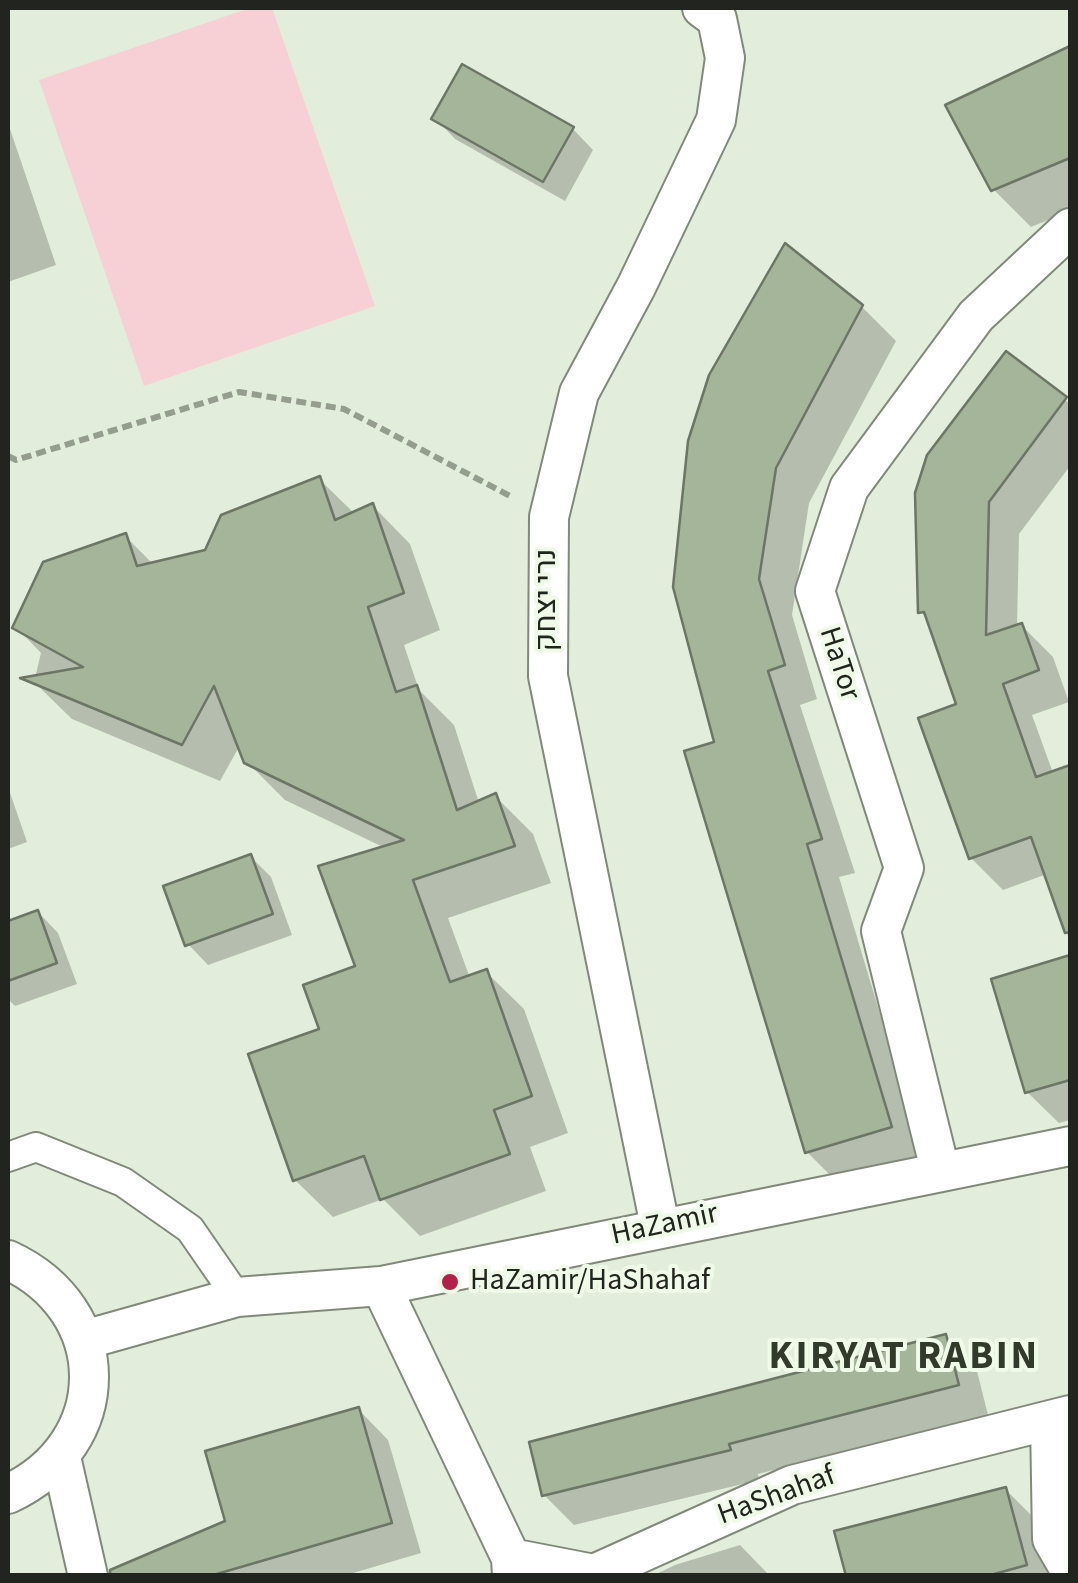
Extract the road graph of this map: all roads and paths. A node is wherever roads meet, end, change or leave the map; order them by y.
1 (702, 8) edge
2 (1070, 228) edge
3 (8, 456) edge
4 (549, 516) junction
5 (1070, 1146) edge
6 (8, 1157) edge
7 (940, 1170) junction
8 (660, 1226) junction
9 (8, 1260) edge
10 (381, 1286) junction
11 (236, 1297) junction
12 (84, 1340) junction
13 (1060, 1417) edge
14 (61, 1457) junction
15 (8, 1494) edge
16 (511, 1567) edge
17 (1070, 1570) edge
18 (88, 1576) edge

1 - 4 street, נרי יצחק
2 - 7 street, HaTor
3 - 4 path
4 - 8 street, נרי יצחק
5 - 7 street, HaZamir
6 - 11 street
7 - 8 street, HaZamir
8 - 10 street, HaZamir
9 - 12 street
10 - 11 street, HaZamir
10 - 16 street, HaShahaf
11 - 12 street, HaZamir
12 - 14 street
13 - 16 street, HaShahaf
13 - 17 street, HaShahaf
14 - 15 street
14 - 18 street

